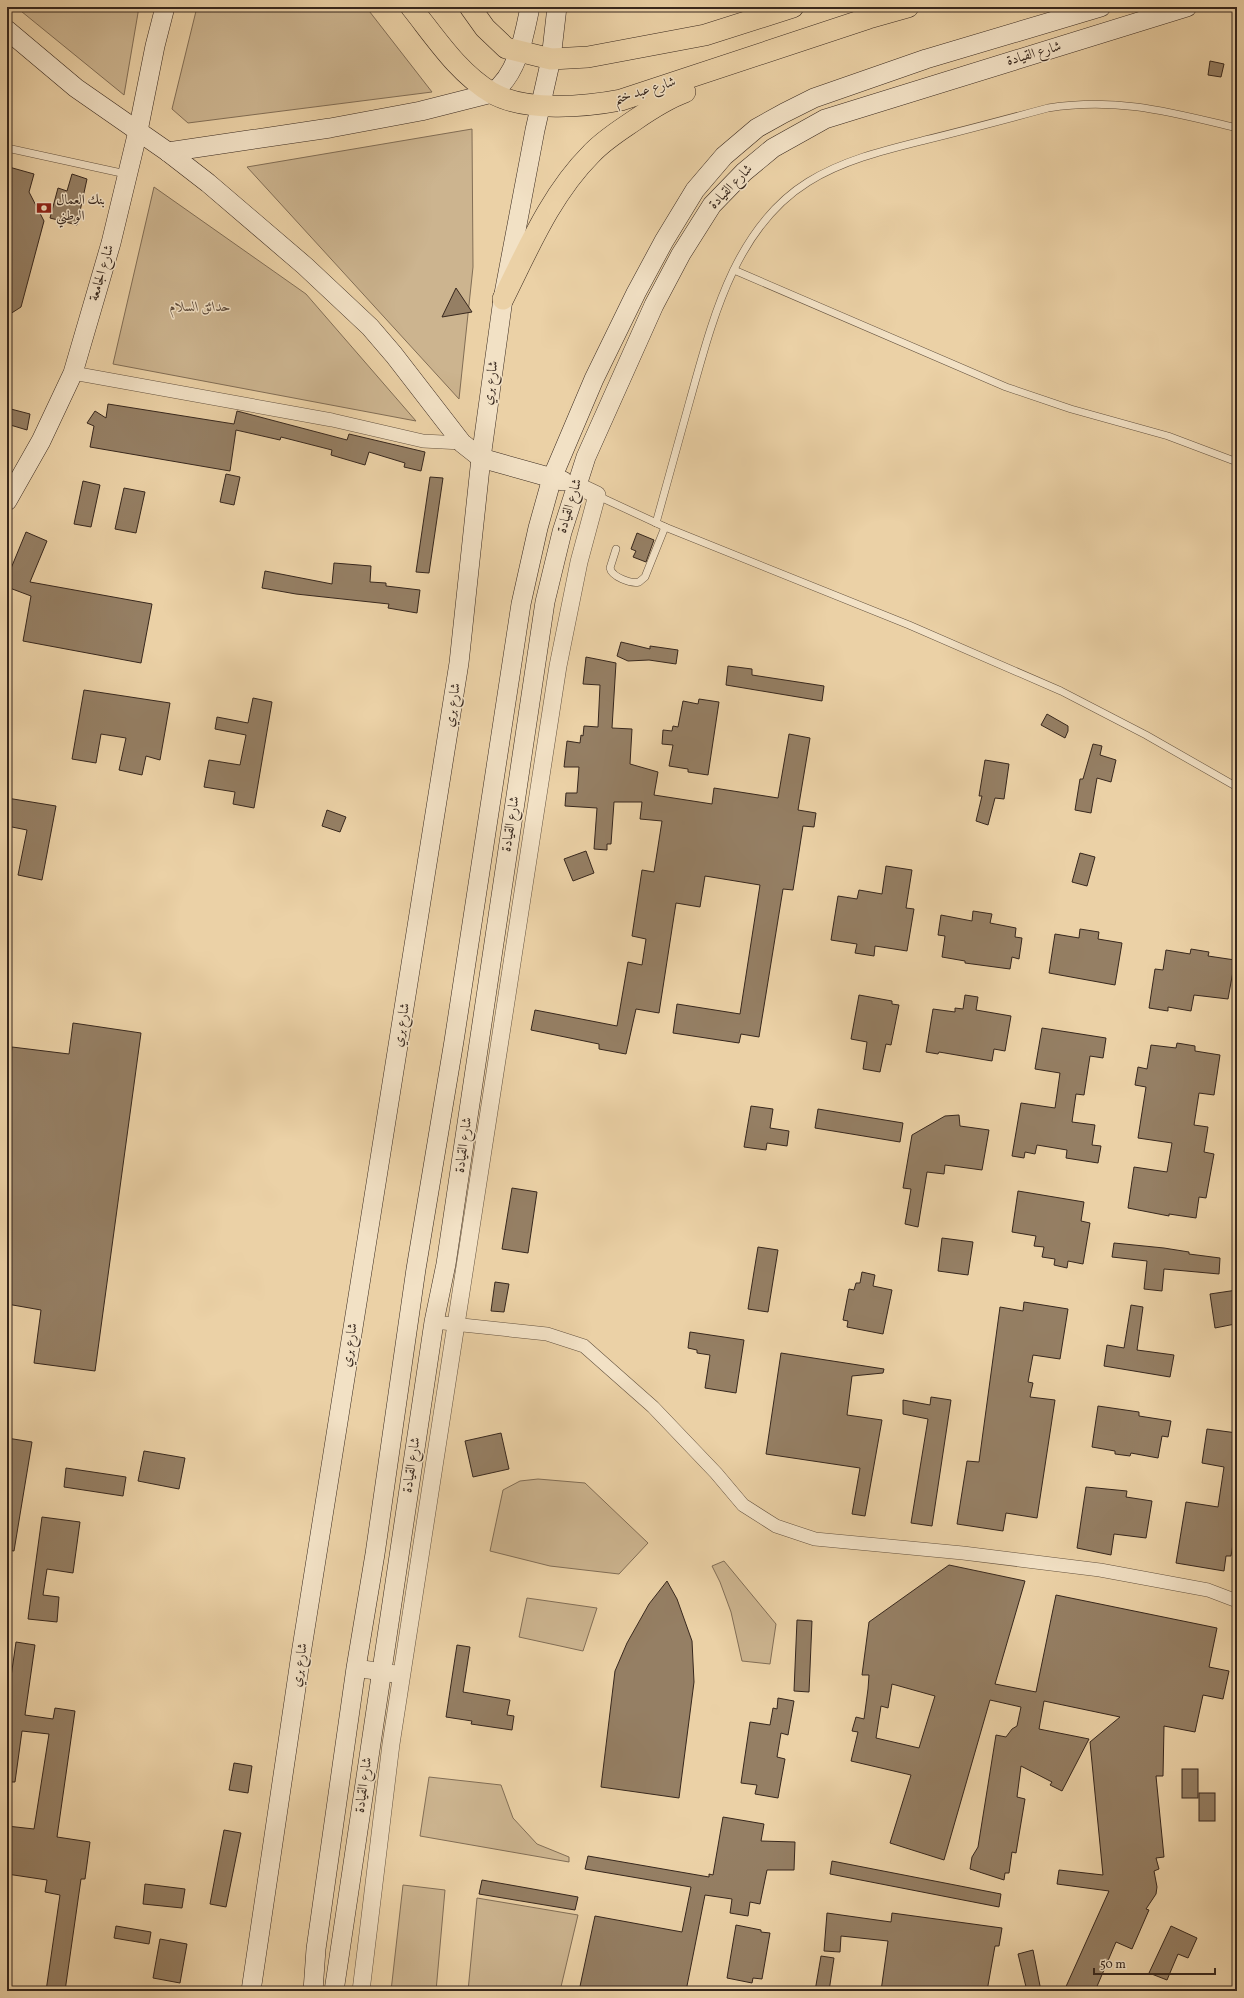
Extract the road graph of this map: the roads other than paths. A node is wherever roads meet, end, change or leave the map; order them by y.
1 (165, 7) edge
2 (411, 7) edge
3 (470, 7) edge
4 (530, 7) edge
5 (557, 7) edge
6 (793, 7) edge
7 (908, 7) edge
8 (1101, 7) edge
9 (1187, 7) edge
10 (7, 30) edge
11 (518, 52) junction
12 (551, 59) junction
13 (741, 61) junction
14 (492, 93) junction
15 (540, 105) junction
16 (1237, 128) edge
17 (138, 131) junction
18 (7, 148) edge
19 (168, 152) junction
20 (128, 174) junction
21 (734, 270) junction
22 (503, 299) junction
23 (73, 373) junction
24 (462, 443) junction
25 (481, 458) junction
26 (1237, 462) edge
27 (552, 478) junction
28 (576, 486) junction
29 (597, 495) junction
30 (7, 501) edge
31 (656, 523) junction
32 (665, 527) junction
33 (616, 549) dead end
34 (1237, 787) edge
35 (434, 1322) junction
36 (454, 1325) junction
37 (1237, 1601) edge
38 (356, 1668) junction
39 (380, 1671) junction
40 (401, 1674) junction
41 (250, 1990) edge
42 (313, 1991) edge
43 (334, 1991) edge
44 (361, 1991) edge

1 - 17 main road, شارع الجامعة
2 - 14 main road, شارع عبد ختم
3 - 11 main road
4 - 11 main road
5 - 12 main road, شارع بري
6 - 12 main road
7 - 13 main road, شارع عبد ختم
8 - 27 main road, شارع القيادة
9 - 28 main road, شارع القيادة
10 - 17 main road
11 - 12 main road
11 - 14 main road
12 - 15 main road, شارع بري
13 - 15 main road, شارع عبد ختم
13 - 22 main road
14 - 15 main road, شارع عبد ختم
14 - 19 main road
15 - 22 main road, شارع بري
16 - 21 lane
17 - 19 main road
17 - 20 main road, شارع الجامعة
18 - 20 lane
19 - 24 main road
20 - 23 main road, شارع الجامعة
21 - 26 lane
21 - 31 lane
22 - 25 main road, شارع بري
23 - 24 street
23 - 30 main road, شارع الجامعة
24 - 25 main road
25 - 27 main road
25 - 41 main road, شارع بري
27 - 28 main road
27 - 38 main road, شارع القيادة
28 - 29 street
28 - 35 main road, شارع القيادة
29 - 31 lane
29 - 36 street, شارع القيادة
31 - 32 lane
32 - 33 lane
32 - 34 lane
35 - 36 street
35 - 39 main road, شارع القيادة
36 - 37 street
36 - 40 street, شارع القيادة
38 - 39 street
38 - 42 main road, شارع القيادة
39 - 40 street
39 - 43 main road, شارع القيادة
40 - 44 street, شارع القيادة

